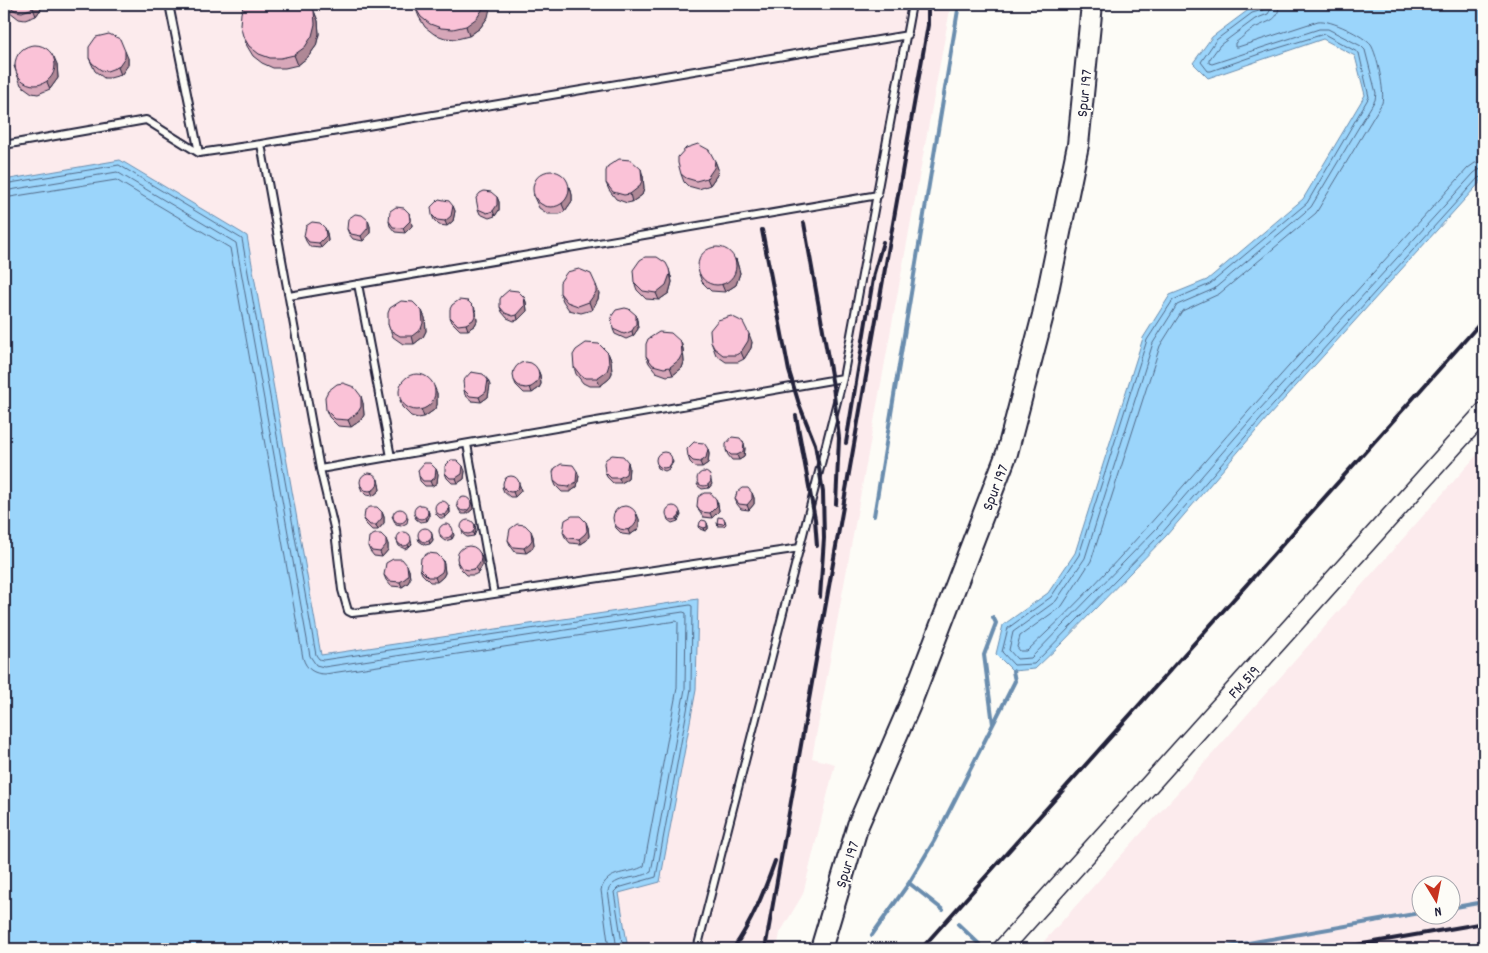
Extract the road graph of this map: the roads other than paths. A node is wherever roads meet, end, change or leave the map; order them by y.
1 (168, 4) edge
2 (912, 4) edge
3 (1092, 4) edge
4 (908, 35) junction
5 (261, 144) junction
6 (4, 145) edge
7 (199, 154) junction
8 (878, 195) junction
9 (358, 284) junction
10 (289, 296) junction
11 (843, 378) junction
12 (1484, 412) edge
13 (467, 444) junction
14 (391, 457) junction
15 (320, 469) junction
16 (800, 548) junction
17 (494, 594) junction
18 (697, 949) edge
19 (820, 949) edge
20 (1002, 949) edge

1 - 7 lane
2 - 4 lane
3 - 19 main road, Spur 197
4 - 5 lane
4 - 8 lane
5 - 7 lane
5 - 10 lane
6 - 7 lane
8 - 9 lane
8 - 11 lane
9 - 10 lane
9 - 14 lane
10 - 15 lane
11 - 13 lane
11 - 16 lane
12 - 20 main road, FM 519 / FM 519
13 - 14 lane
13 - 17 lane
14 - 15 lane
15 - 17 lane
16 - 17 lane
16 - 18 lane

